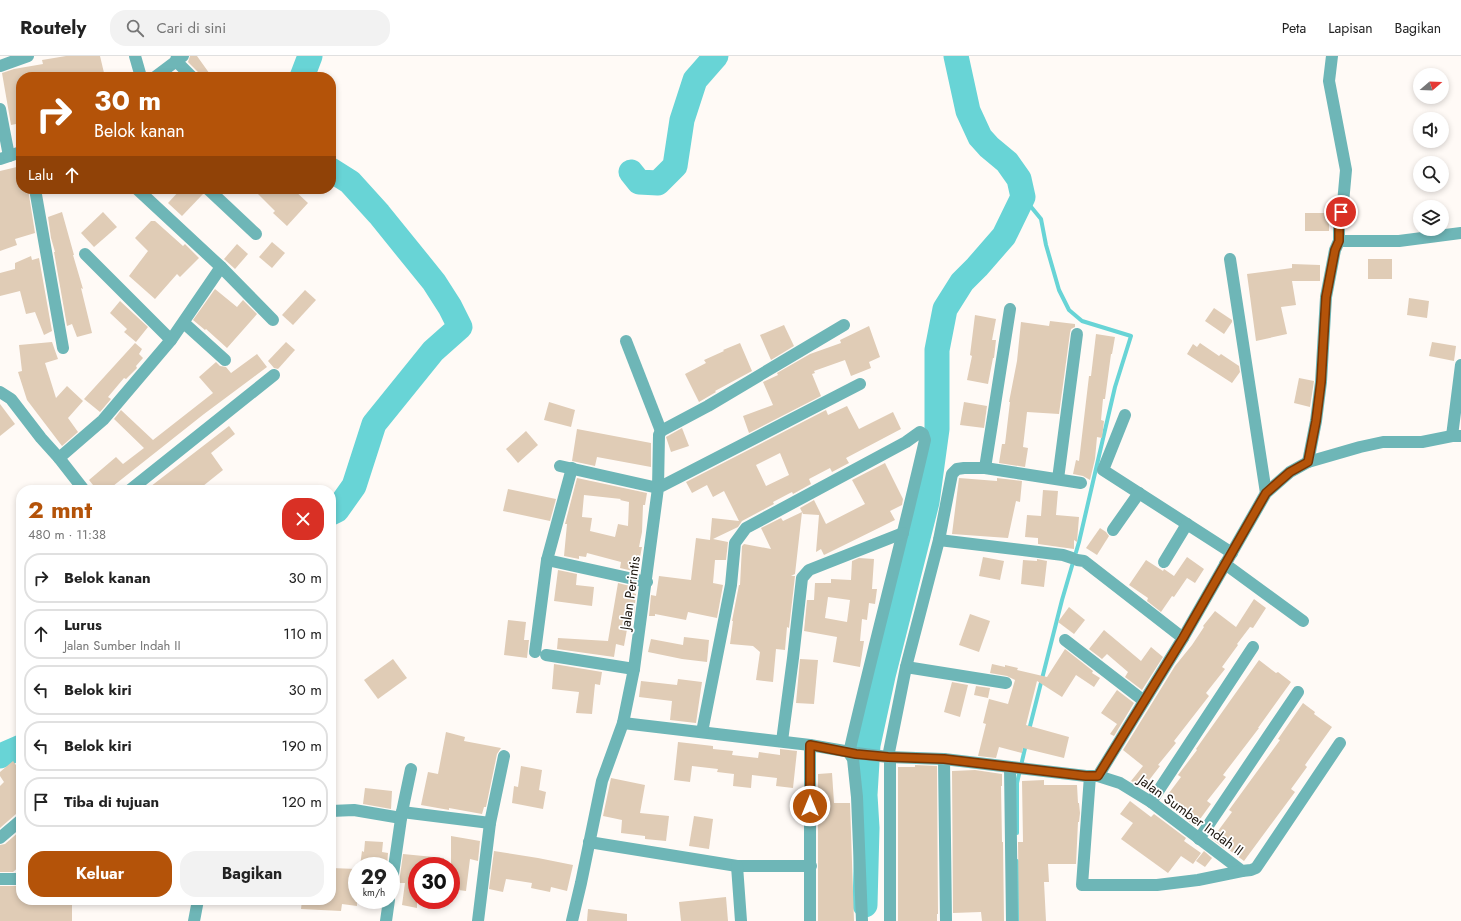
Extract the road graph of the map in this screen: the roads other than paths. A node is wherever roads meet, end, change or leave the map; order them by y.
1 (28, 56) edge
2 (134, 56) edge
3 (1332, 56) edge
4 (179, 58) edge
5 (0, 66) edge
6 (139, 72) edge
7 (161, 72) edge
8 (189, 72) edge
9 (0, 109) edge
10 (16, 153) edge
11 (4, 157) edge
12 (36, 194) edge
13 (142, 194) edge
14 (213, 194) edge
15 (1461, 233) edge
16 (256, 234) dead end
17 (1339, 241) junction
18 (86, 254) dead end
19 (1230, 259) dead end
20 (221, 267) junction
21 (1010, 309) dead end
22 (273, 320) dead end
23 (184, 323) junction
24 (844, 325) dead end
25 (1077, 334) dead end
26 (171, 340) junction
27 (626, 340) dead end
28 (63, 348) dead end
29 (225, 360) dead end
30 (1461, 365) edge
31 (274, 375) dead end
32 (860, 384) dead end
33 (0, 392) edge
34 (1125, 415) dead end
35 (661, 431) junction
36 (1457, 436) edge
37 (59, 458) junction
38 (1308, 462) junction
39 (560, 466) dead end
40 (572, 468) junction
41 (985, 468) junction
42 (1058, 479) junction
43 (1081, 483) dead end
44 (80, 485) edge
45 (136, 485) edge
46 (658, 488) junction
47 (1139, 493) junction
48 (1266, 493) junction
49 (1187, 524) junction
50 (1114, 530) dead end
51 (902, 533) junction
52 (939, 540) junction
53 (1232, 552) junction
54 (548, 560) junction
55 (1164, 562) dead end
56 (1225, 564) junction
57 (647, 582) junction
58 (1303, 621) dead end
59 (1183, 638) junction
60 (1064, 640) dead end
61 (1253, 647) dead end
62 (906, 667) junction
63 (634, 669) junction
64 (1006, 683) dead end
65 (1298, 692) dead end
66 (1144, 701) junction
67 (623, 723) junction
68 (702, 732) junction
69 (782, 741) junction
70 (1340, 743) dead end
71 (810, 745) junction
72 (853, 753) junction
73 (504, 756) dead end
74 (888, 757) junction
75 (944, 759) junction
76 (1010, 767) junction
77 (411, 769) dead end
78 (1094, 776) junction
79 (1151, 802) junction
80 (336, 811) edge
81 (402, 815) junction
82 (490, 823) junction
83 (16, 824) edge
84 (0, 838) edge
85 (1199, 839) junction
86 (589, 842) junction
87 (396, 857) edge
88 (737, 866) junction
89 (811, 866) junction
90 (1242, 871) junction
91 (0, 879) edge
92 (16, 879) edge
93 (197, 905) edge
94 (388, 909) edge
95 (194, 921) edge
96 (386, 921) edge
97 (478, 921) edge
98 (572, 921) edge
99 (741, 921) edge
100 (810, 921) edge
101 (862, 921) edge
102 (890, 921) edge
103 (946, 921) edge
104 (1012, 921) edge

1 - 5 street
2 - 6 street
3 - 17 street
4 - 7 street
4 - 8 street
9 - 11 street
10 - 11 street
12 - 28 street
13 - 20 street
14 - 16 street
15 - 17 street
17 - 38 street
18 - 26 street
19 - 48 street
20 - 22 street
20 - 23 street
21 - 41 street
23 - 26 street
23 - 29 street
24 - 35 street
25 - 42 street
26 - 37 street
27 - 35 street
30 - 36 street
31 - 45 street
32 - 46 street
33 - 37 street
34 - 47 street
35 - 46 street, Jalan Perintis
36 - 38 street
37 - 44 street
38 - 48 street
39 - 40 street
40 - 46 street
40 - 54 street
41 - 42 street
41 - 52 street
42 - 43 street
46 - 57 street, Jalan Perintis
47 - 49 street
47 - 50 street
48 - 53 street
49 - 53 street
49 - 55 street
51 - 68 street
51 - 69 street
51 - 72 street
52 - 59 street
52 - 62 street
53 - 56 street
54 - 57 street
54 - 63 street
56 - 58 street
56 - 59 street
57 - 63 street, Jalan Perintis
59 - 66 street
60 - 66 street
61 - 79 street
62 - 64 street
62 - 74 street
63 - 67 street, Jalan Perintis
65 - 85 street
66 - 78 street
67 - 68 street, Jalan Sumber Indah II
67 - 86 street, Jalan Perintis
68 - 69 street, Jalan Sumber Indah II
69 - 71 street, Jalan Sumber Indah II
70 - 90 street, Jalan Sumber Indah II
71 - 72 street, Jalan Sumber Indah II
71 - 89 street
72 - 74 street, Jalan Sumber Indah II
72 - 101 street
73 - 82 street
74 - 75 street, Jalan Sumber Indah II
74 - 102 street
75 - 76 street, Jalan Sumber Indah II
75 - 103 street
76 - 78 street, Jalan Sumber Indah II
76 - 104 street
77 - 81 street
78 - 79 street, Jalan Sumber Indah II
78 - 90 street
79 - 85 street, Jalan Sumber Indah II
80 - 81 street
81 - 82 street
81 - 87 street
82 - 97 street
83 - 84 street
85 - 90 street, Jalan Sumber Indah II
86 - 88 street
86 - 98 street, Jalan Perintis
88 - 89 street
88 - 99 street
89 - 100 street
91 - 92 street
93 - 95 street
94 - 96 street

